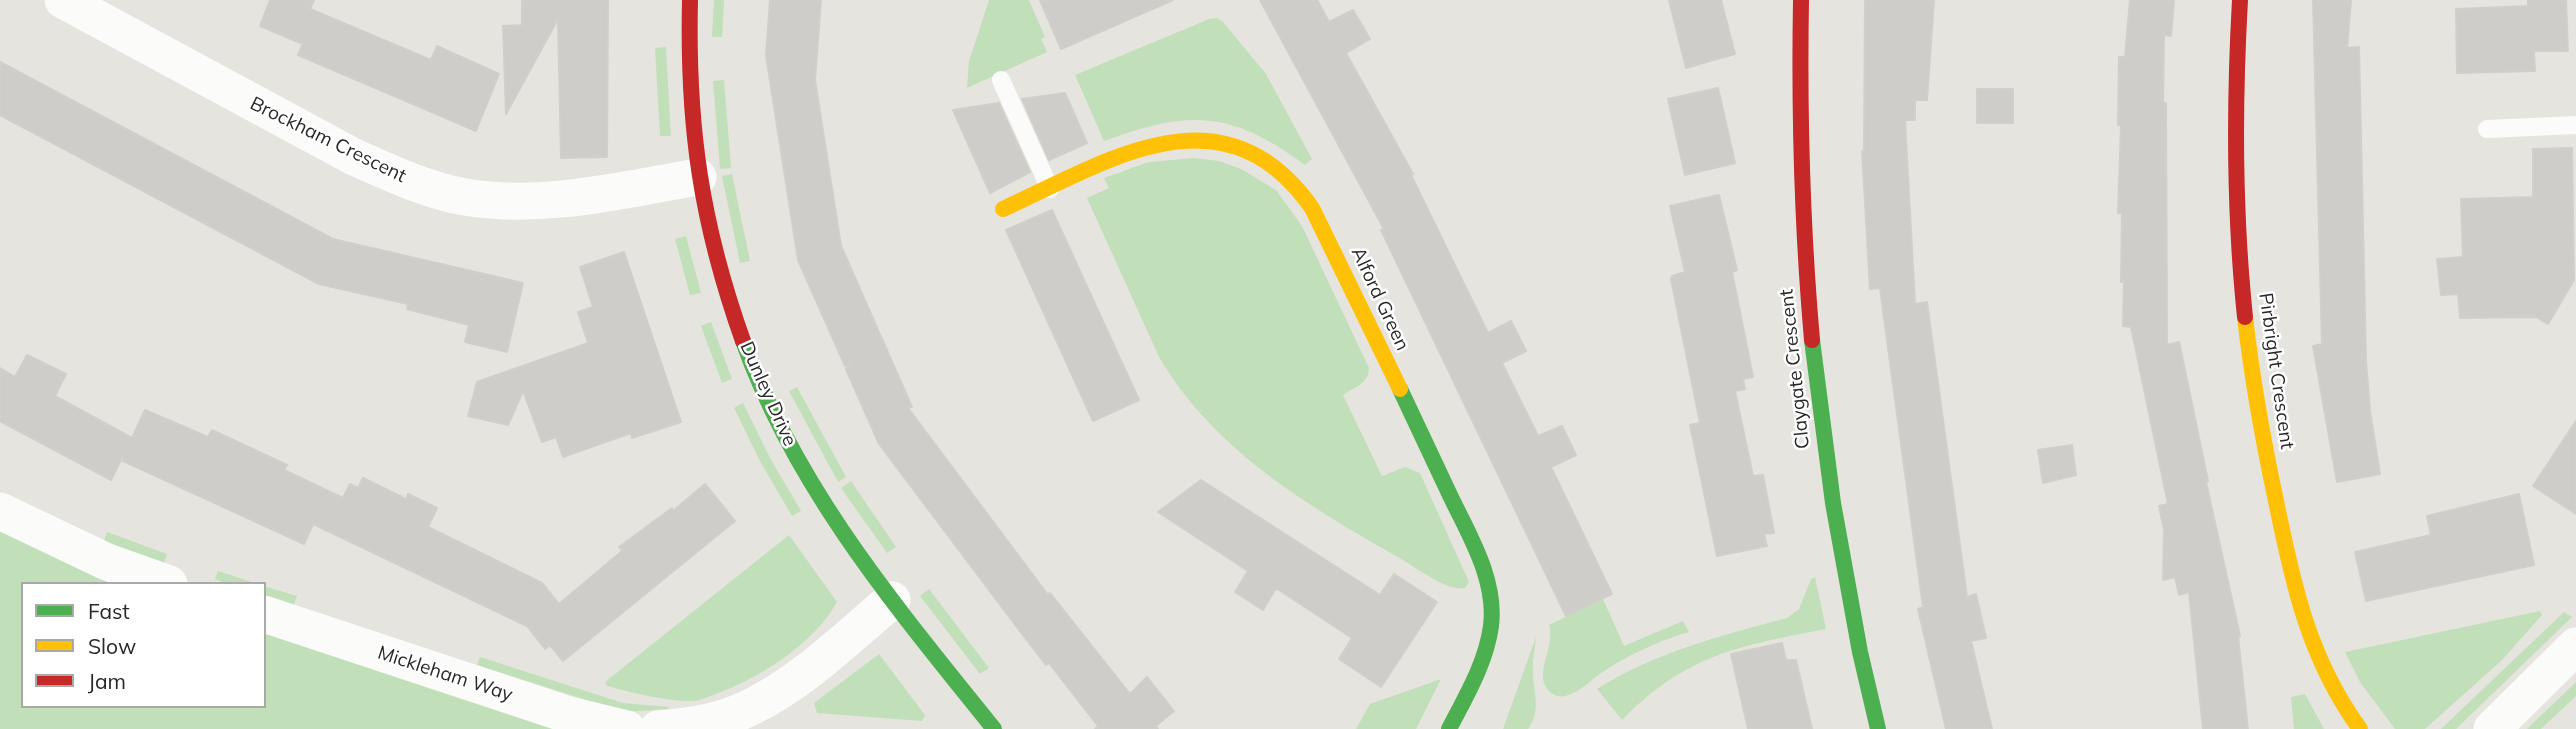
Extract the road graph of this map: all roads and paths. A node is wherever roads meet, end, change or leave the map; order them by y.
1 (63, 0) edge
2 (690, 0) edge
3 (1801, 0) edge
4 (2240, 0) edge
5 (1001, 80) dead end
6 (2576, 125) edge
7 (2487, 129) dead end
8 (698, 177) junction
9 (1049, 189) junction
10 (1003, 209) dead end
11 (0, 511) edge
12 (164, 582) edge
13 (892, 600) junction
14 (266, 615) edge
15 (2576, 646) edge
16 (627, 729) edge
17 (658, 729) edge
18 (994, 729) edge
19 (1449, 729) edge
20 (1878, 729) edge
21 (2360, 729) edge
22 (2492, 729) edge

1 - 8 street, Brockham Crescent
2 - 8 street, Dunley Drive
3 - 20 street, Claygate Crescent
4 - 21 street, Pirbright Crescent
5 - 9 lane
6 - 7 lane
8 - 13 street, Dunley Drive
9 - 10 street, Alford Green
9 - 19 street, Alford Green
11 - 12 street
13 - 17 street
13 - 18 street, Dunley Drive
14 - 16 street, Mickleham Way
15 - 22 street

